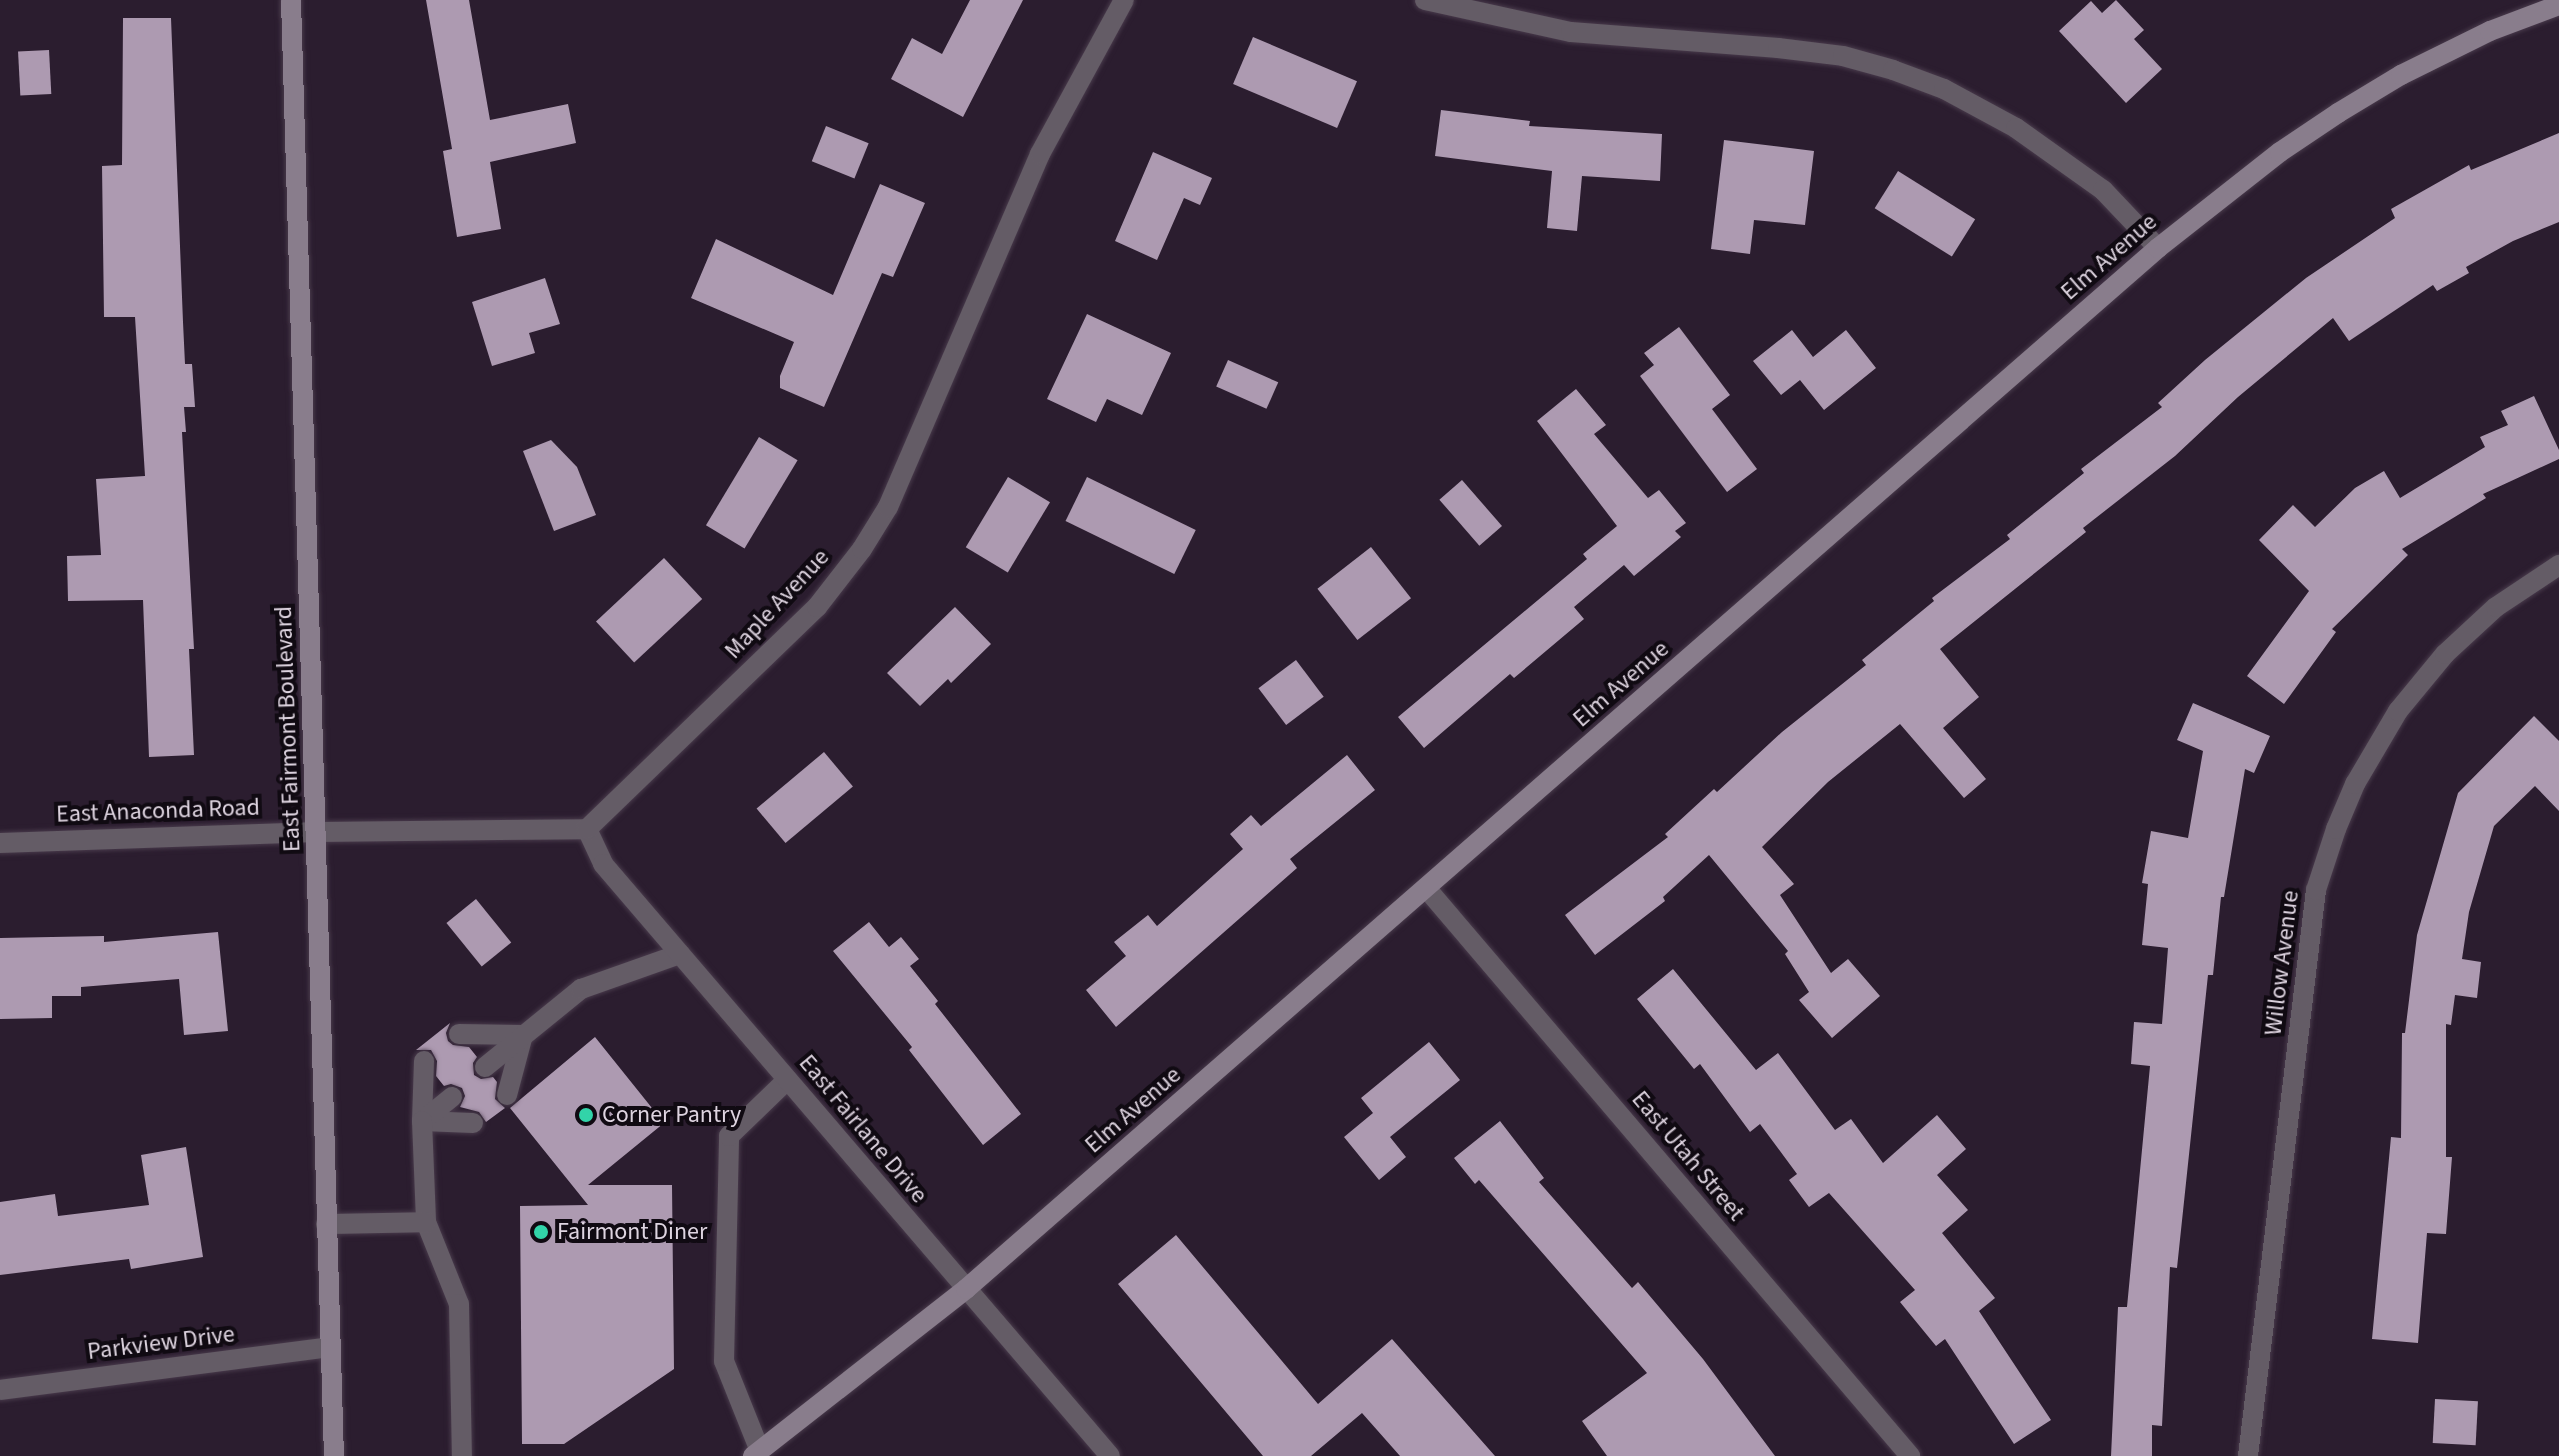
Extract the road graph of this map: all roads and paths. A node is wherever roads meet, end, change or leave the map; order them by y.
1 (291, 0) edge
2 (1124, 0) edge
3 (1425, 0) edge
4 (2559, 5) edge
5 (2158, 248) junction
6 (2559, 565) edge
7 (587, 829) junction
8 (317, 832) junction
9 (0, 843) edge
10 (1427, 889) junction
11 (680, 954) junction
12 (459, 1034) dead end
13 (523, 1035) junction
14 (424, 1061) dead end
15 (485, 1067) dead end
16 (787, 1080) junction
17 (507, 1095) dead end
18 (452, 1097) dead end
19 (422, 1121) junction
20 (473, 1123) dead end
21 (426, 1222) junction
22 (326, 1224) junction
23 (966, 1289) junction
24 (329, 1347) junction
25 (0, 1390) edge
26 (756, 1453) edge
27 (334, 1456) edge
28 (462, 1456) edge
29 (1110, 1456) edge
30 (1910, 1456) edge
31 (2248, 1456) edge

1 - 8 street, East Fairmont Boulevard
2 - 7 street, Maple Avenue
3 - 5 street
4 - 5 street, Elm Avenue
5 - 10 street, Elm Avenue
6 - 31 street, Willow Avenue
7 - 8 street
7 - 11 street, East Fairlane Drive
8 - 9 street, East Anaconda Road
8 - 22 street, East Fairmont Boulevard
10 - 23 street, Elm Avenue
10 - 30 street, East Utah Street
11 - 13 street
11 - 16 street, East Fairlane Drive
12 - 13 street
13 - 15 street
13 - 17 street
14 - 19 street
16 - 23 street, East Fairlane Drive
16 - 26 street
18 - 19 street
19 - 20 street
19 - 21 street
21 - 22 street
21 - 28 street
22 - 24 street, East Fairmont Boulevard
23 - 26 street, Elm Avenue
23 - 29 street, East Fairlane Drive
24 - 25 street, Parkview Drive
24 - 27 street, East Fairmont Boulevard

